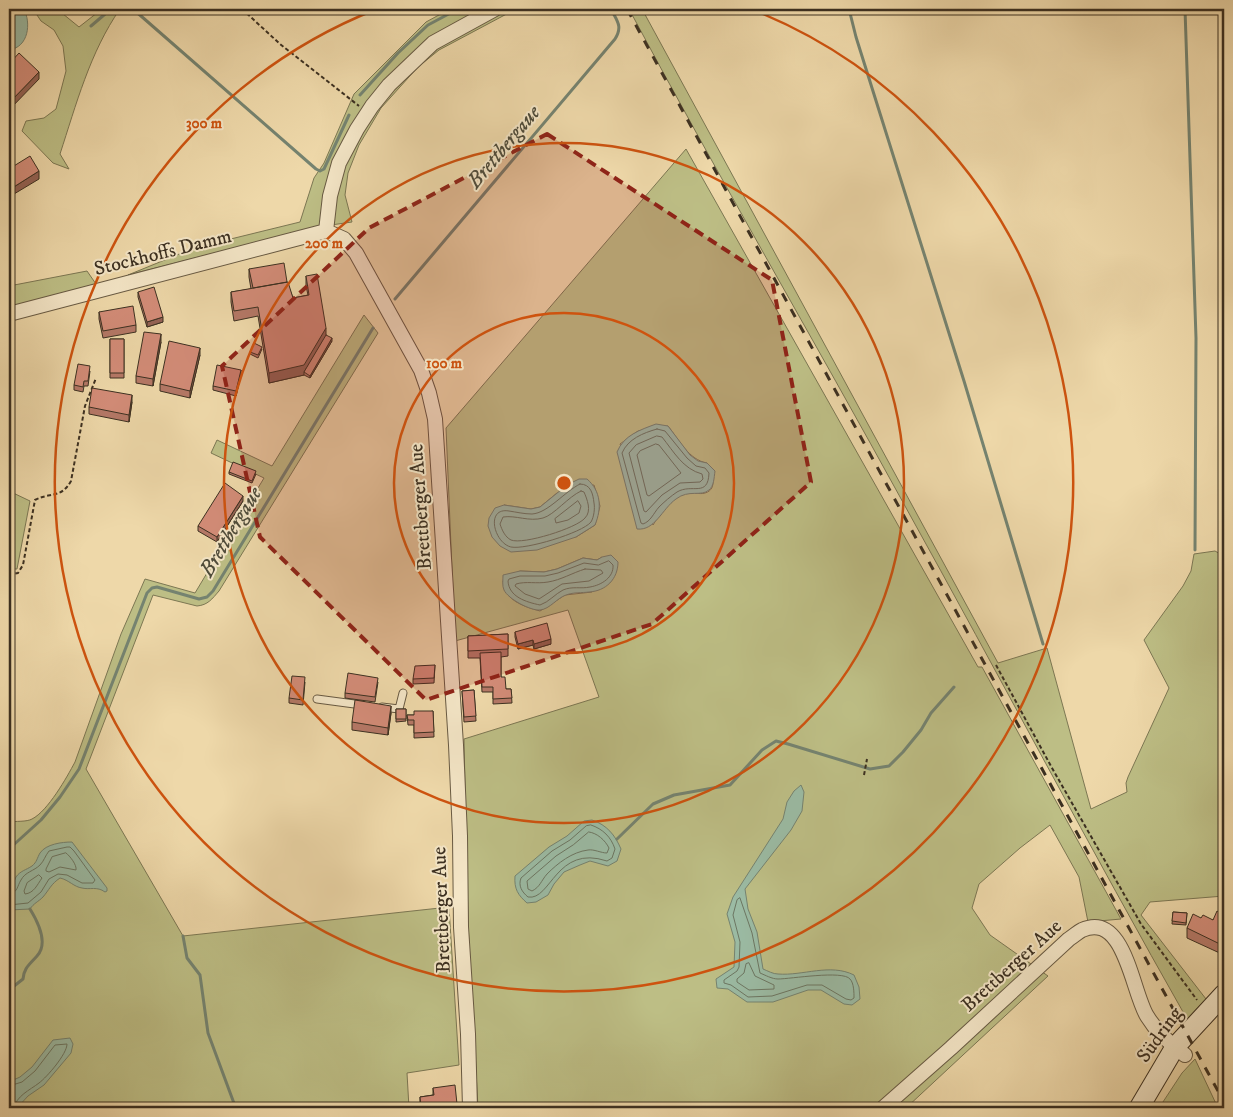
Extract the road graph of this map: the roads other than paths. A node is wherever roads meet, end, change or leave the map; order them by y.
1 (495, 9) edge
2 (326, 231) junction
3 (9, 314) edge
4 (403, 693) dead end
5 (318, 699) dead end
6 (1224, 994) edge
7 (1180, 1051) junction
8 (470, 1108) edge
9 (883, 1108) edge
10 (1139, 1108) edge

1 - 2 street
2 - 3 street, Stockhoffs Damm
2 - 8 street, Brettberger Aue
4 - 5 lane
6 - 7 main road, Südring
7 - 9 street, Brettberger Aue
7 - 10 main road, Südring

